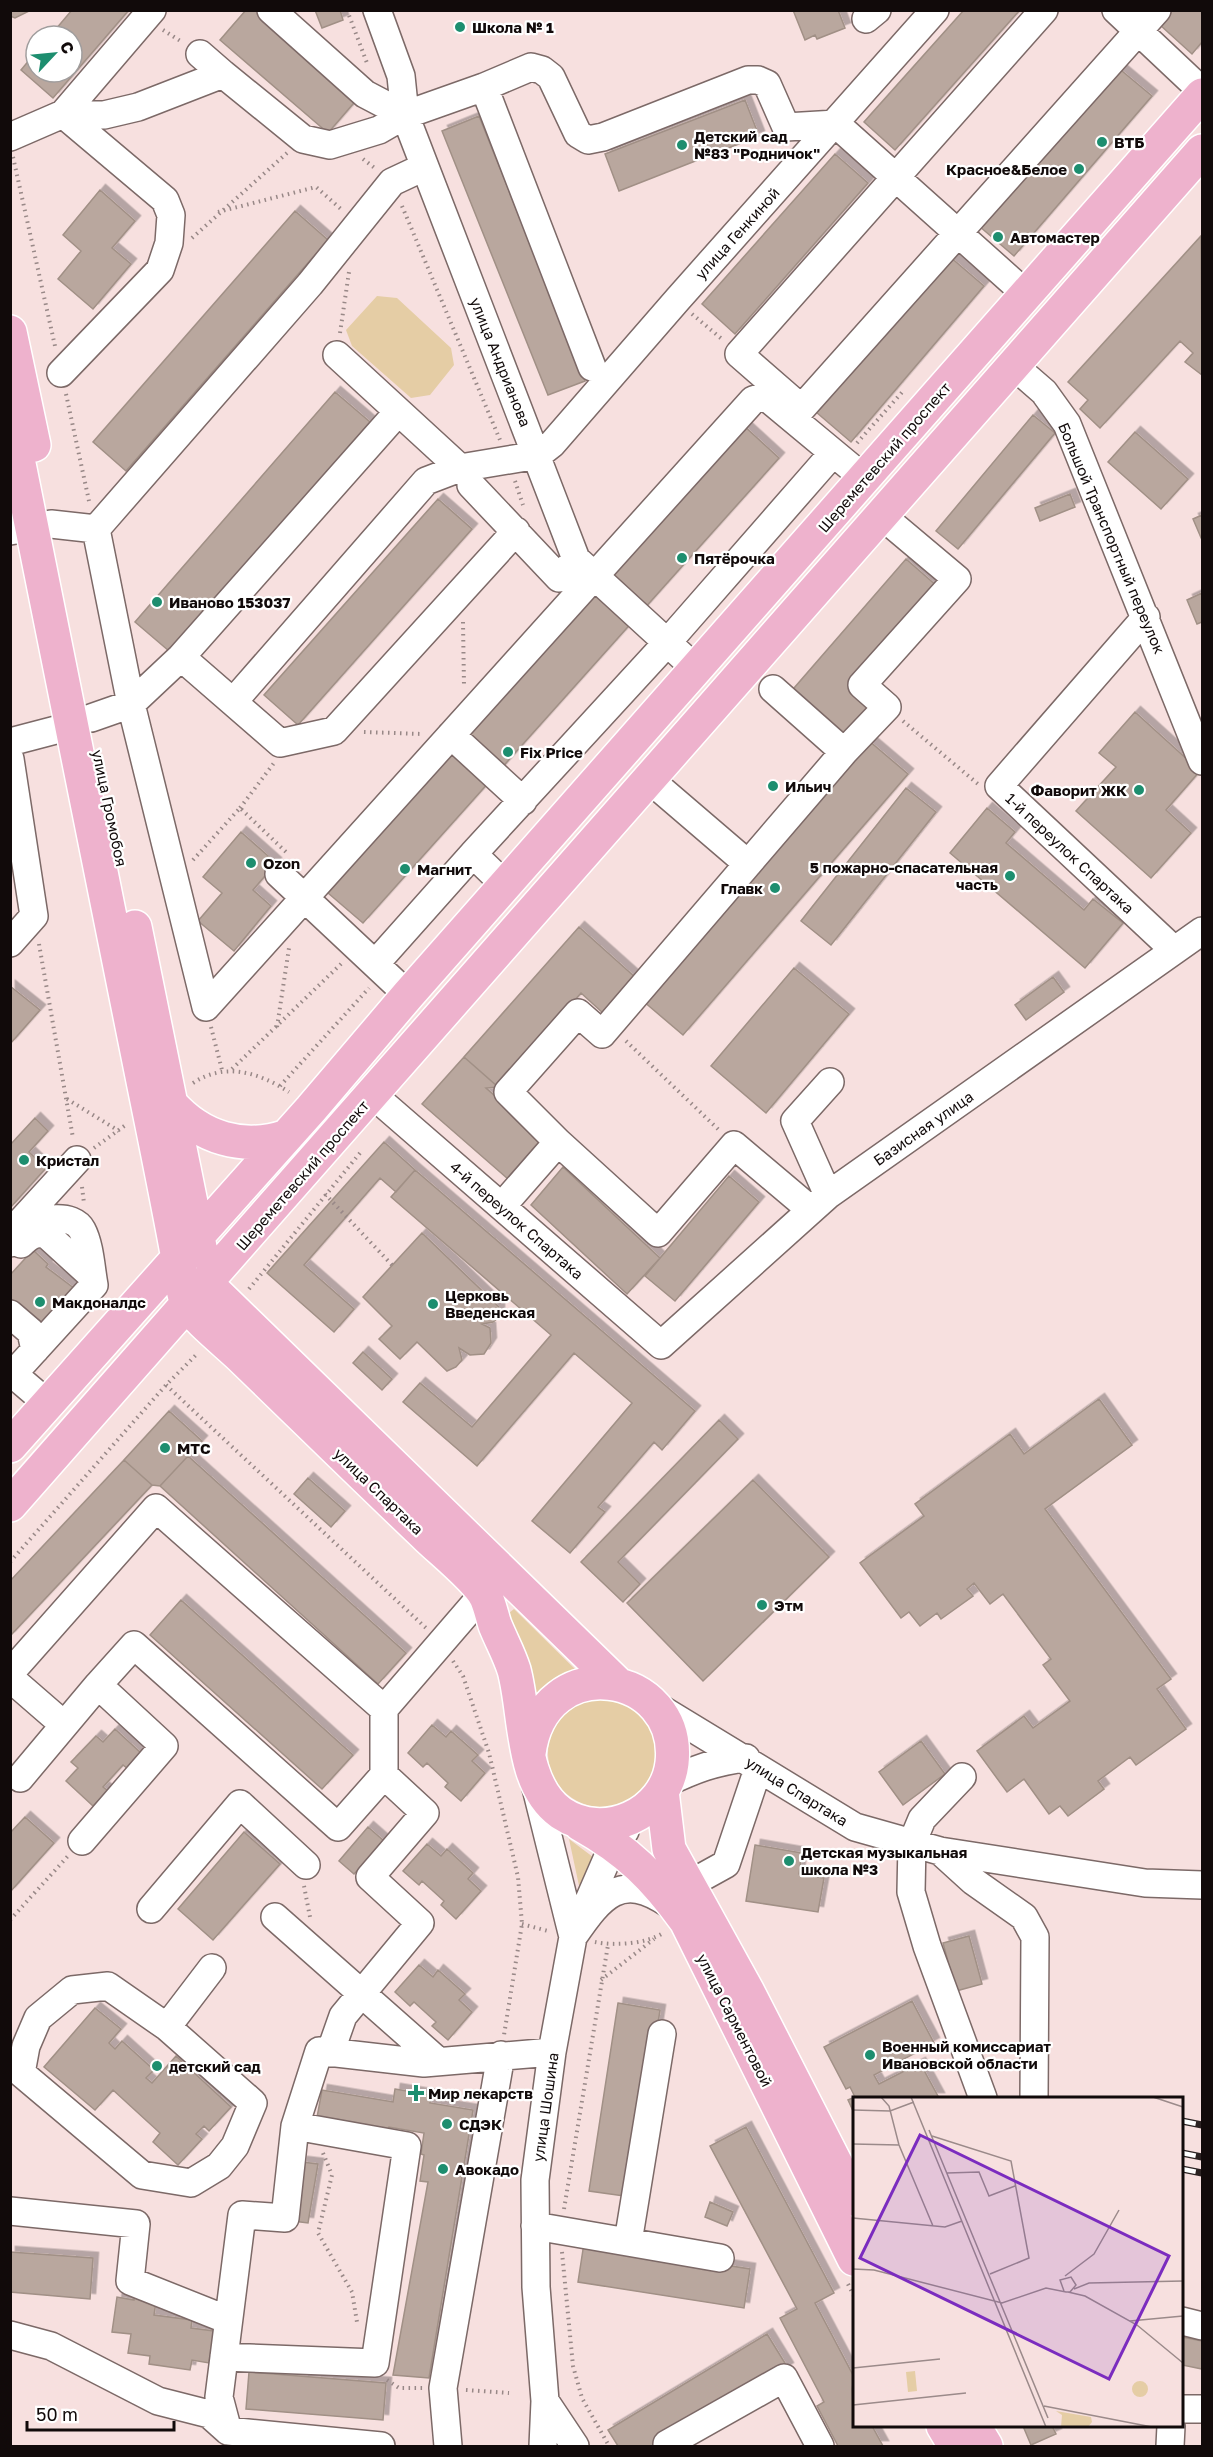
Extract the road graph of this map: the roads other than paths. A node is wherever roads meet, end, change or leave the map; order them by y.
1 (272, 10) edge
2 (377, 10) edge
3 (935, 10) edge
4 (1044, 10) edge
5 (1116, 10) edge
6 (1157, 10) edge
7 (148, 14) edge
8 (1138, 32) junction
9 (200, 54) road end
10 (222, 74) junction
11 (484, 87) junction
12 (1203, 93) edge
13 (63, 114) junction
14 (405, 116) junction
15 (836, 124) junction
16 (12, 146) edge
17 (1203, 151) edge
18 (424, 167) junction
19 (895, 178) junction
20 (957, 235) junction
21 (1026, 294) junction
22 (10, 332) edge
23 (986, 341) junction
24 (337, 355) road end
25 (1014, 366) junction
26 (592, 367) dead end
27 (61, 373) road end
28 (398, 412) junction
29 (796, 413) junction
30 (10, 419) edge
31 (833, 453) junction
32 (538, 455) junction
33 (466, 476) junction
34 (865, 479) junction
35 (882, 516) junction
36 (520, 520) junction
37 (31, 527) edge
38 (96, 529) junction
39 (585, 567) junction
40 (1146, 617) junction
41 (666, 644) junction
42 (181, 657) junction
43 (696, 669) junction
44 (773, 689) dead end
45 (233, 702) junction
46 (131, 704) junction
47 (81, 722) junction
48 (458, 728) junction
49 (10, 742) edge
50 (844, 752) junction
51 (10, 759) edge
52 (1203, 760) edge
53 (650, 780) junction
54 (523, 801) junction
55 (564, 818) junction
56 (593, 845) junction
57 (474, 854) junction
58 (748, 864) junction
59 (279, 874) road end
60 (506, 886) junction
61 (300, 904) junction
62 (1203, 931) edge
63 (10, 943) edge
64 (1174, 950) junction
65 (379, 968) junction
66 (408, 995) junction
67 (830, 1082) dead end
68 (180, 1094) junction
69 (373, 1095) junction
70 (287, 1136) junction
71 (558, 1142) junction
72 (77, 1160) road end
73 (820, 1202) junction
74 (502, 1206) junction
75 (10, 1233) edge
76 (10, 1243) edge
77 (189, 1247) junction
78 (10, 1256) edge
79 (92, 1276) junction
80 (198, 1295) junction
81 (10, 1314) edge
82 (10, 1326) edge
83 (661, 1345) joint
84 (36, 1349) junction
85 (12, 1375) edge
86 (47, 1403) junction
87 (10, 1446) edge
88 (10, 1505) edge
89 (484, 1593) junction
90 (10, 1673) edge
91 (10, 1678) edge
92 (618, 1684) junction
93 (98, 1685) junction
94 (652, 1704) junction
95 (384, 1709) junction
96 (63, 1724) junction
97 (752, 1763) junction
98 (531, 1764) junction
99 (384, 1776) junction
100 (962, 1777) dead end
101 (20, 1778) dead end
102 (656, 1796) junction
103 (572, 1819) junction
104 (82, 1841) road end
105 (614, 1843) junction
106 (912, 1843) junction
107 (940, 1851) junction
108 (306, 1865) dead end
109 (688, 1885) junction
110 (1203, 1885) edge
111 (151, 1909) dead end
112 (275, 1917) dead end
113 (678, 1925) junction
114 (573, 1937) junction
115 (212, 1968) dead end
116 (362, 1994) junction
117 (167, 2026) junction
118 (663, 2034) dead end
119 (552, 2052) junction
120 (330, 2053) junction
121 (501, 2055) junction
122 (438, 2061) junction
123 (983, 2097) edge
124 (1034, 2097) edge
125 (305, 2128) junction
126 (853, 2195) edge
127 (10, 2211) edge
128 (548, 2229) junction
129 (627, 2242) junction
130 (853, 2255) edge
131 (720, 2258) dead end
132 (228, 2320) junction
133 (1183, 2321) edge
134 (1203, 2326) edge
135 (10, 2335) edge
136 (224, 2357) junction
137 (545, 2401) junction
138 (1183, 2409) edge
139 (1203, 2409) edge
140 (944, 2427) edge
141 (975, 2427) edge
142 (1171, 2427) edge
143 (228, 2431) junction
144 (381, 2446) edge
145 (448, 2446) edge
146 (543, 2446) edge
147 (575, 2446) edge
148 (669, 2446) edge
149 (820, 2446) edge
150 (955, 2446) edge
151 (986, 2446) edge
152 (1170, 2446) edge

1 - 14 street
2 - 14 street, улица Андрианова
3 - 15 street, улица Генкиной
4 - 19 street
5 - 8 street
6 - 8 street
7 - 13 street
8 - 12 street
8 - 20 street
9 - 10 street
10 - 13 street
10 - 14 street
11 - 14 street
11 - 15 street
11 - 26 street
12 - 21 main road, Шереметевский проспект
13 - 16 street
13 - 27 street
14 - 18 street, улица Андрианова
15 - 19 street
15 - 32 street, улица Генкиной
17 - 25 main road, Шереметевский проспект
18 - 32 street, улица Андрианова
18 - 38 street
19 - 20 street
19 - 29 street
20 - 21 street
20 - 29 street
21 - 23 main road, Шереметевский проспект
22 - 37 main road, улица Громобоя
23 - 25 main road, Большой Транспортный переулок
23 - 34 main road, Шереметевский проспект
24 - 28 street
25 - 35 main road, Шереметевский проспект
25 - 40 street, Большой Транспортный переулок
28 - 33 street
28 - 42 street
29 - 31 street
29 - 39 street
30 - 37 main road, улица Громобоя
31 - 34 street
31 - 41 street
32 - 33 street
32 - 39 street, улица Андрианова
33 - 36 street
33 - 45 street
34 - 43 main road, Шереметевский проспект
35 - 50 street
35 - 53 main road, Шереметевский проспект
36 - 39 street
36 - 45 street
37 - 38 street
37 - 47 main road, улица Громобоя
38 - 46 street
39 - 41 street, улица Андрианова
39 - 48 street
40 - 52 street, Большой Транспортный переулок
40 - 64 street, 1-й переулок Спартака
41 - 43 street, улица Андрианова
41 - 54 street
42 - 45 street
42 - 46 street
43 - 55 main road, Шереметевский проспект
44 - 50 street
46 - 47 street
46 - 61 street
47 - 49 street
47 - 68 main road, улица Громобоя
47 - 77 main road, улица Громобоя
48 - 54 street
48 - 61 street
50 - 58 street
51 - 63 street
53 - 56 main road, Шереметевский проспект
53 - 58 street
54 - 57 street
55 - 56 main road
55 - 60 main road, Шереметевский проспект
56 - 69 main road, Шереметевский проспект
57 - 60 street
57 - 65 street
58 - 71 street
59 - 61 street
60 - 66 main road, Шереметевский проспект
61 - 65 street
62 - 64 street, Базисная улица
64 - 73 street, Базисная улица
65 - 66 street
66 - 70 main road, Шереметевский проспект
67 - 73 street
68 - 70 main road
68 - 77 main road, улица Громобоя
69 - 74 street, 4-й переулок Спартака
69 - 80 main road, Шереметевский проспект
70 - 77 main road, Шереметевский проспект
71 - 73 street
71 - 74 street
72 - 75 street
73 - 83 street, Базисная улица
74 - 83 street, 4-й переулок Спартака
76 - 79 street
77 - 80 main road
77 - 86 main road, Шереметевский проспект
78 - 79 street
79 - 84 street
80 - 88 main road, Шереметевский проспект
80 - 89 main road, улица Спартака
80 - 92 main road, улица Спартака
81 - 84 street
82 - 84 street
84 - 85 street
85 - 86 street
86 - 87 main road, Шереметевский проспект
89 - 95 street
89 - 98 main road, улица Спартака
90 - 95 street
91 - 96 street
92 - 94 main road
92 - 98 main road
93 - 96 street
93 - 99 street
93 - 104 street
94 - 97 street, улица Спартака
94 - 102 main road
95 - 99 street
96 - 101 street
97 - 102 street
97 - 106 street, улица Спартака
97 - 109 street
98 - 103 main road
98 - 114 street, улица Шошина
99 - 116 street
100 - 106 street
102 - 103 main road
102 - 105 street
102 - 109 main road, улица Сарментовой
103 - 105 main road, улица Сарментовой
105 - 113 main road, улица Сарментовой
105 - 114 street
106 - 107 street, улица Спартака
106 - 123 street
107 - 110 street, улица Спартака
107 - 124 street
108 - 111 street
109 - 126 main road, улица Сарментовой
112 - 116 street
113 - 114 street
113 - 130 main road, улица Сарментовой
114 - 119 street, улица Шошина
115 - 117 street
116 - 120 street
116 - 122 street
117 - 117 street
118 - 129 street
119 - 121 street
119 - 128 street, улица Шошина
120 - 122 street
120 - 125 street
121 - 122 street
121 - 145 street
125 - 132 street
125 - 136 street
127 - 132 street
128 - 129 street
128 - 137 street, улица Шошина
129 - 131 street
132 - 136 street
133 - 134 street
135 - 143 street
136 - 143 street
137 - 146 street, улица Шошина
137 - 147 street
138 - 139 street
140 - 150 main road
141 - 151 main road
142 - 152 street
143 - 144 street
148 - 149 street

